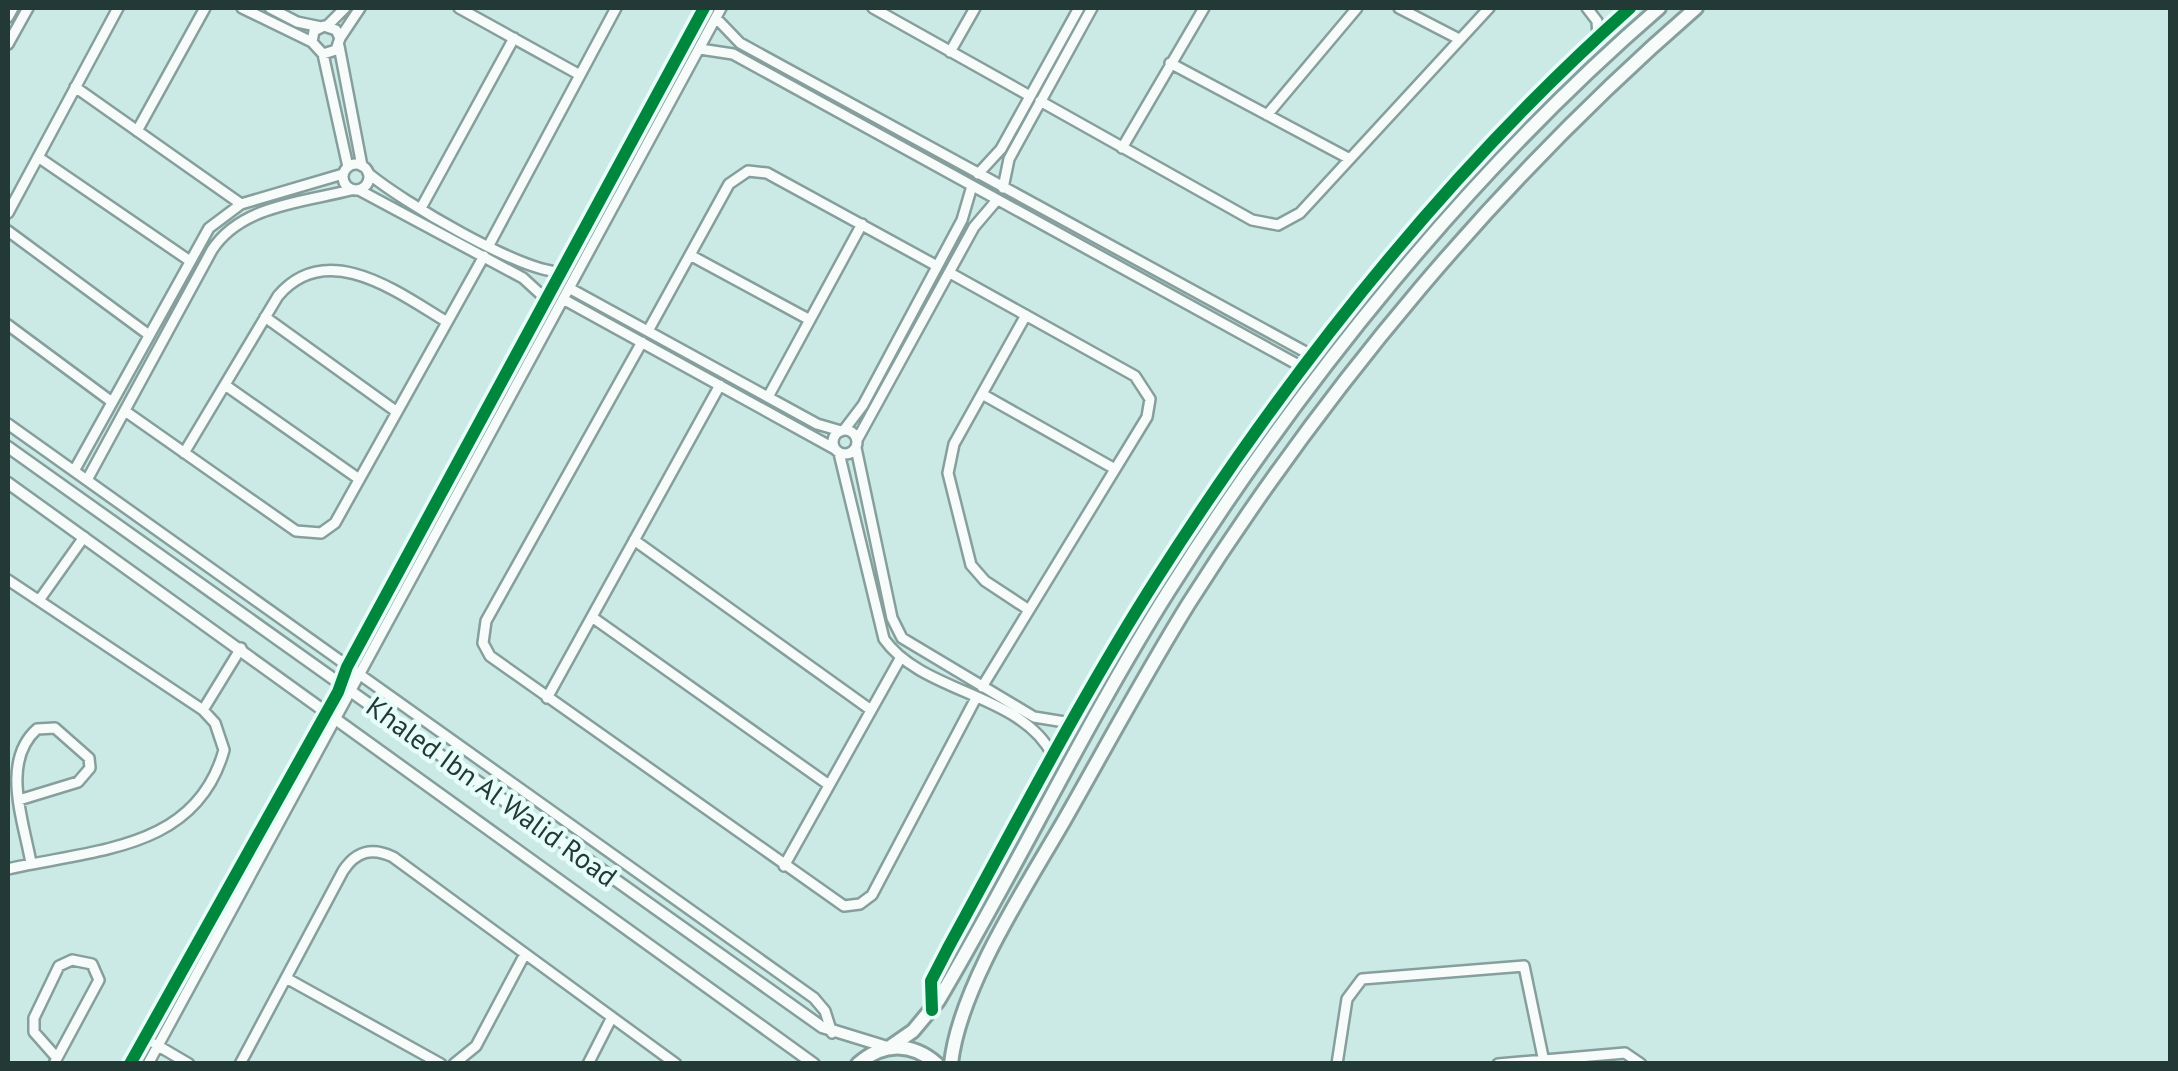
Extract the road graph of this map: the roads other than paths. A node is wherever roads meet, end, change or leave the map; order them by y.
1 (13, 8) edge
2 (28, 8) edge
3 (118, 8) edge
4 (205, 8) edge
5 (242, 8) edge
6 (270, 8) edge
7 (345, 8) edge
8 (360, 8) edge
9 (459, 8) edge
10 (616, 8) edge
11 (704, 8) edge
12 (721, 8) edge
13 (873, 8) edge
14 (974, 8) edge
15 (1079, 8) edge
16 (1092, 8) edge
17 (1204, 8) edge
18 (1357, 8) edge
19 (1399, 8) edge
20 (1489, 8) edge
21 (1587, 8) edge
22 (1630, 8) edge
23 (1658, 8) edge
24 (1696, 8) edge
25 (8, 18) edge
26 (716, 18) junction
27 (324, 26) junction
28 (1598, 37) junction
29 (514, 38) junction
30 (1459, 39) junction
31 (312, 42) junction
32 (339, 42) junction
33 (8, 44) edge
34 (700, 48) junction
35 (950, 52) junction
36 (323, 54) junction
37 (770, 60) junction
38 (1170, 63) junction
39 (764, 72) junction
40 (580, 75) junction
41 (75, 87) junction
42 (1035, 99) junction
43 (1267, 115) junction
44 (644, 119) junction
45 (657, 126) junction
46 (137, 131) junction
47 (907, 136) junction
48 (901, 147) junction
49 (1122, 148) junction
50 (38, 157) junction
51 (1348, 158) junction
52 (346, 170) junction
53 (365, 170) junction
54 (978, 174) junction
55 (972, 186) junction
56 (1002, 188) junction
57 (355, 190) junction
58 (998, 200) junction
59 (241, 204) junction
60 (421, 208) junction
61 (8, 213) edge
62 (862, 224) junction
63 (8, 231) edge
64 (1438, 232) junction
65 (489, 245) junction
66 (1456, 249) junction
67 (690, 255) junction
68 (484, 256) junction
69 (190, 261) junction
70 (1410, 264) junction
71 (937, 266) junction
72 (562, 272) junction
73 (950, 273) junction
74 (1429, 280) junction
75 (569, 288) junction
76 (547, 300) junction
77 (563, 300) junction
78 (1026, 315) junction
79 (265, 317) junction
80 (810, 320) junction
81 (447, 322) junction
82 (8, 325) edge
83 (648, 331) junction
84 (149, 335) junction
85 (642, 342) junction
86 (1312, 355) junction
87 (1302, 367) junction
88 (225, 385) junction
89 (720, 385) junction
90 (982, 394) junction
91 (768, 397) junction
92 (112, 402) junction
93 (125, 411) junction
94 (397, 412) junction
95 (484, 414) junction
96 (496, 422) junction
97 (8, 424) edge
98 (842, 431) junction
99 (857, 444) junction
100 (8, 446) edge
101 (837, 451) junction
102 (184, 453) junction
103 (1115, 470) junction
104 (74, 471) junction
105 (359, 479) junction
106 (87, 480) junction
107 (8, 484) edge
108 (84, 537) junction
109 (634, 540) junction
110 (8, 580) edge
111 (40, 598) junction
112 (1029, 610) junction
113 (592, 617) junction
114 (240, 648) junction
115 (902, 656) junction
116 (347, 666) junction
117 (359, 675) junction
118 (346, 687) junction
119 (982, 688) junction
120 (547, 698) junction
121 (976, 698) junction
122 (203, 710) junction
123 (871, 710) junction
124 (332, 714) junction
125 (1071, 723) junction
126 (1053, 756) junction
127 (829, 786) junction
128 (20, 800) junction
129 (32, 863) junction
130 (784, 866) junction
131 (8, 868) edge
132 (525, 954) junction
133 (286, 978) junction
134 (932, 1010) junction
135 (612, 1017) junction
136 (832, 1032) junction
137 (144, 1038) junction
138 (157, 1046) junction
139 (888, 1047) junction
140 (1543, 1057) junction
141 (56, 1061) edge
142 (130, 1064) edge
143 (148, 1064) edge
144 (189, 1064) edge
145 (240, 1064) edge
146 (440, 1064) edge
147 (454, 1064) edge
148 (588, 1064) edge
149 (676, 1064) edge
150 (814, 1064) edge
151 (858, 1064) edge
152 (936, 1064) edge
153 (951, 1064) edge
154 (1337, 1064) edge
155 (1498, 1064) edge
156 (1640, 1064) edge

1 - 25 street
2 - 33 street
3 - 41 street
4 - 46 street
5 - 31 street
6 - 27 street
7 - 27 street
8 - 32 street
9 - 29 street
10 - 40 street
11 - 44 street
12 - 26 street
13 - 35 street
14 - 35 street
15 - 42 street
16 - 42 street
17 - 38 street
18 - 43 street
19 - 30 street
20 - 30 street
21 - 28 street
22 - 28 street
23 - 64 main road
24 - 66 main road
26 - 34 street
26 - 37 street
27 - 31 street
27 - 32 street
28 - 86 street
29 - 40 street
29 - 60 street
30 - 51 street
31 - 36 street
32 - 36 street
32 - 53 street
34 - 39 street
34 - 45 street
35 - 42 street
36 - 52 street
37 - 39 street
37 - 47 street
38 - 43 street
38 - 49 street
39 - 48 street
40 - 65 street
41 - 46 street
41 - 50 street
42 - 49 street
42 - 54 street
42 - 56 street
43 - 51 street
44 - 45 street
44 - 72 street
45 - 75 street
46 - 59 street
47 - 48 street
47 - 54 street
48 - 55 street
49 - 51 street
50 - 61 street
50 - 69 street
52 - 53 street
52 - 57 street
52 - 59 street
53 - 57 street
53 - 60 street
54 - 56 street
55 - 58 street
55 - 71 street
56 - 86 street
57 - 68 street
57 - 93 street
58 - 73 street
58 - 87 street
59 - 69 street
60 - 65 street
62 - 67 street
62 - 71 street
62 - 80 street
63 - 84 street
64 - 66 main road
64 - 70 main road
65 - 72 street
66 - 74 main road
67 - 80 street
67 - 83 street
68 - 76 street
68 - 81 street
69 - 84 street
70 - 74 main road
70 - 134 main road
71 - 98 street
72 - 76 street
73 - 78 street
73 - 99 street
74 - 153 main road
75 - 77 street
75 - 83 street
76 - 95 street
77 - 85 street
77 - 96 street
78 - 90 street
78 - 103 street
79 - 81 street
79 - 88 street
79 - 94 street
80 - 91 street
81 - 94 street
82 - 92 street
83 - 91 street
84 - 92 street
85 - 89 street
85 - 120 street
86 - 87 street
87 - 125 street
88 - 102 street
88 - 105 street
89 - 101 street
89 - 109 street
90 - 103 street
90 - 112 street
91 - 98 street
92 - 104 street
93 - 102 street
93 - 106 street
94 - 105 street
95 - 96 street
95 - 116 street
96 - 117 street
97 - 104 street
98 - 99 street
98 - 101 street
99 - 101 street
99 - 119 street
100 - 118 street, Khaled Ibn Al Walid Road
101 - 115 street
102 - 105 street
103 - 112 street
104 - 106 street
106 - 116 street
107 - 108 street, Khaled Ibn Al Walid Road
108 - 111 street
108 - 114 street, Khaled Ibn Al Walid Road
109 - 113 street
109 - 123 street
110 - 111 street
111 - 122 street
112 - 119 street
113 - 120 street
113 - 127 street
114 - 122 street
114 - 124 street, Khaled Ibn Al Walid Road
115 - 121 street
115 - 123 street
116 - 117 street
116 - 118 street
117 - 118 street
117 - 136 street
118 - 124 street
118 - 136 street, Khaled Ibn Al Walid Road
119 - 125 street
120 - 130 street
121 - 126 street
121 - 130 street
122 - 129 street
123 - 127 street
124 - 137 street
124 - 138 street
124 - 150 street, Khaled Ibn Al Walid Road
125 - 126 street
126 - 134 street
127 - 130 street
128 - 128 street
128 - 129 street
129 - 131 street
132 - 133 street
132 - 135 street
132 - 147 street
133 - 145 street
133 - 146 street
134 - 139 main road
135 - 148 street
135 - 149 street
136 - 139 street, Khaled Ibn Al Walid Road
137 - 138 street
137 - 142 street
138 - 143 street
138 - 144 street
139 - 151 main road
139 - 152 main road
140 - 154 street
140 - 155 street
140 - 156 street
141 - 141 street

